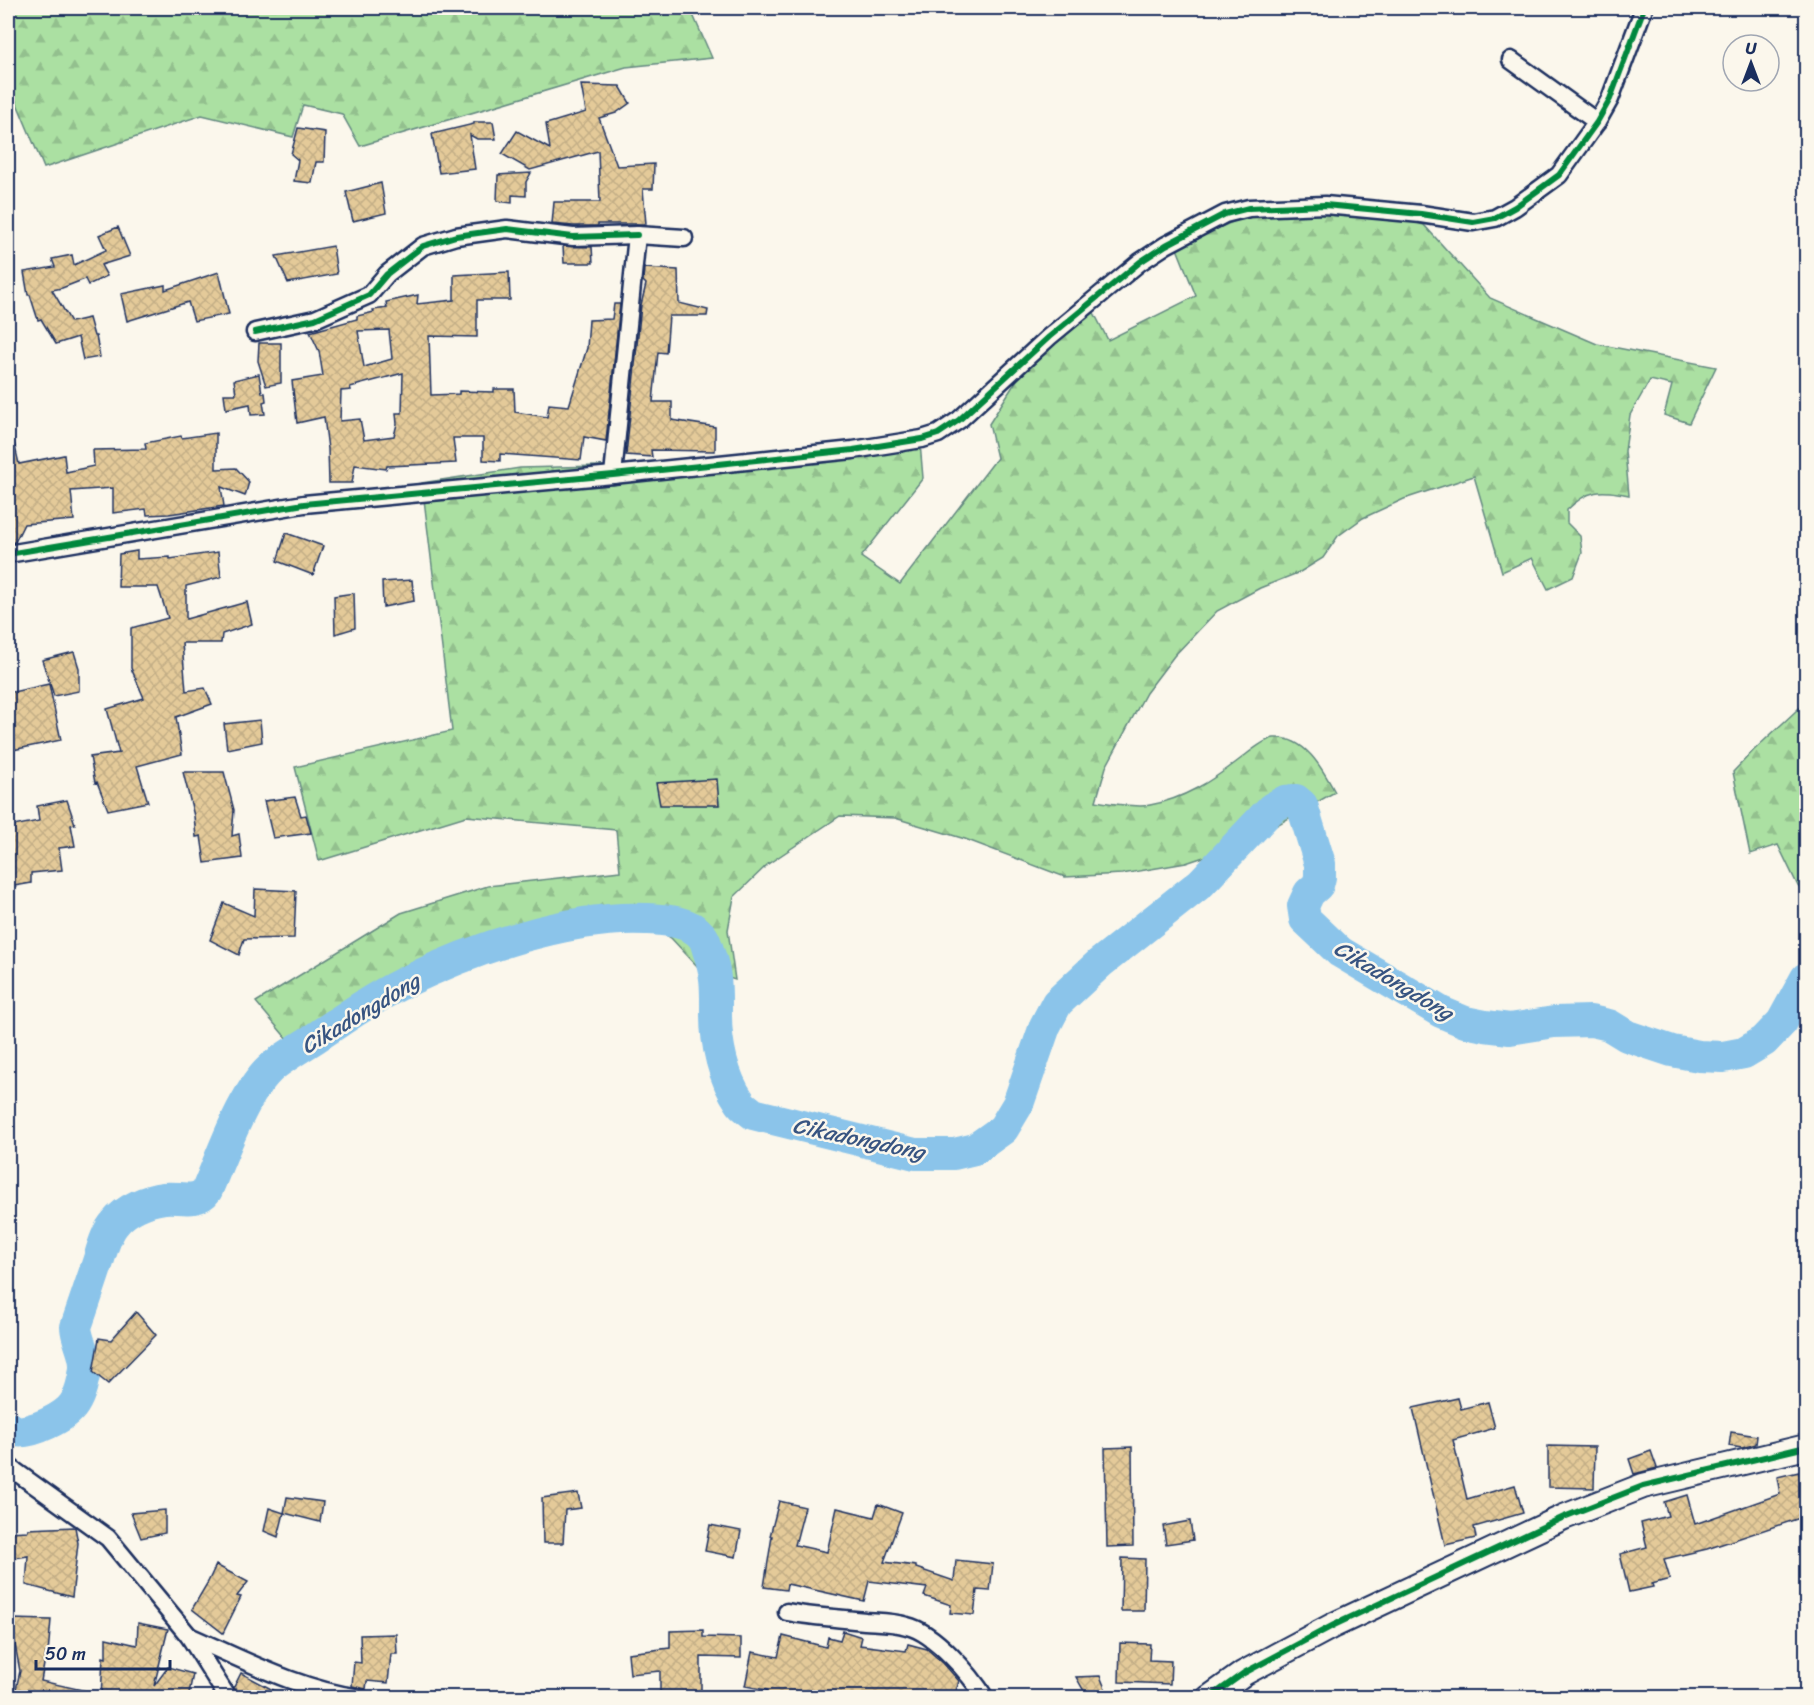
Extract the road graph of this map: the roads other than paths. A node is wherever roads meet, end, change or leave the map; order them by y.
1 (1644, 8) edge
2 (1511, 60) dead end
3 (1598, 122) junction
4 (637, 235) junction
5 (684, 238) dead end
6 (255, 332) dead end
7 (613, 475) junction
8 (8, 554) edge
9 (1806, 1447) edge
10 (8, 1466) edge
11 (787, 1612) dead end
12 (189, 1636) junction
13 (228, 1698) edge
14 (360, 1698) edge
15 (985, 1698) edge
16 (1209, 1698) edge

1 - 3 street
2 - 3 street
3 - 7 street
4 - 5 street
4 - 6 street
4 - 7 street
7 - 8 street
9 - 16 street
10 - 12 street
11 - 15 street
12 - 13 street
12 - 14 street

